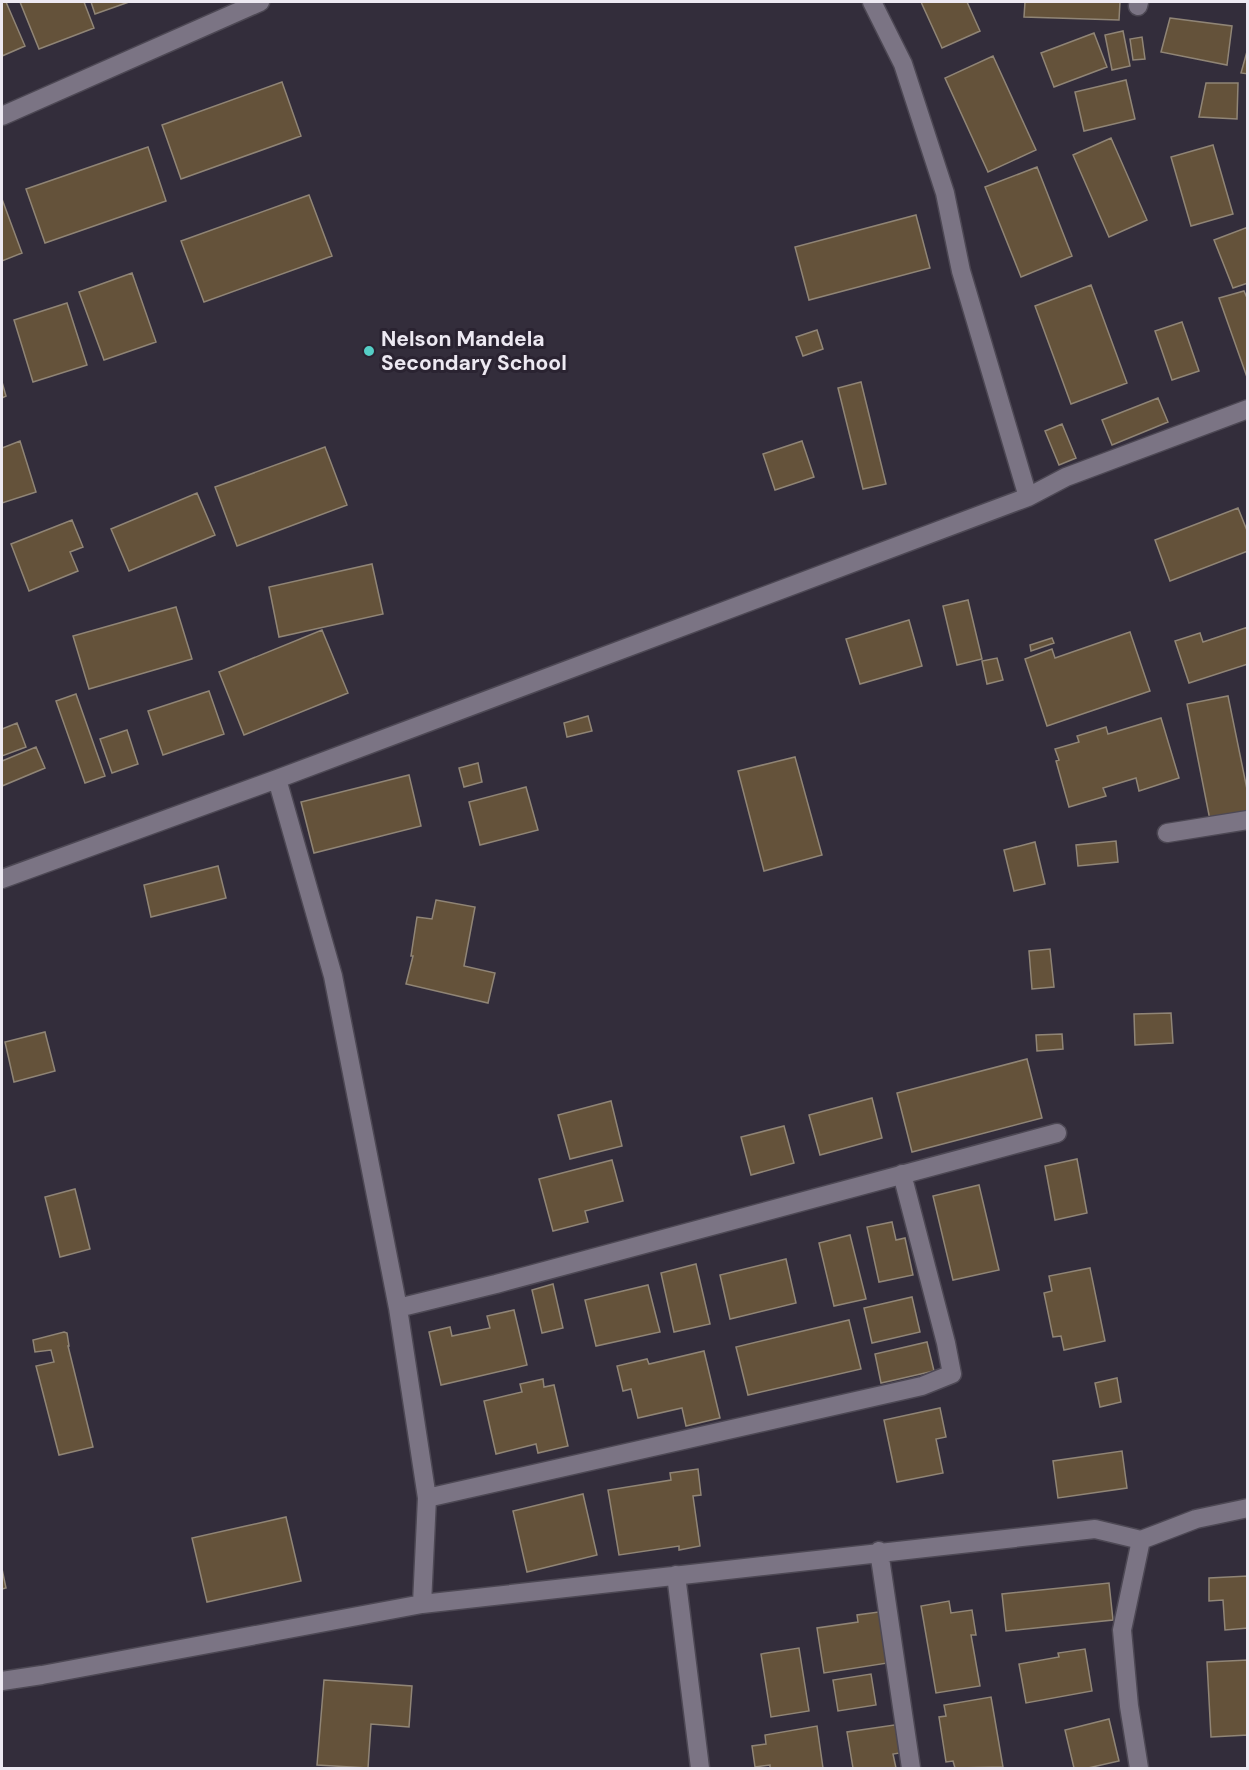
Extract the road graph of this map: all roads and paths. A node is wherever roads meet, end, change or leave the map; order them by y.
1 (260, 2) edge
2 (872, 2) edge
3 (2, 116) edge
4 (1248, 409) edge
5 (1028, 497) junction
6 (277, 779) junction
7 (1248, 820) edge
8 (1167, 833) dead end
9 (2, 879) edge
10 (1057, 1133) dead end
11 (902, 1174) junction
12 (398, 1308) junction
13 (427, 1498) junction
14 (1248, 1508) edge
15 (1141, 1540) junction
16 (879, 1551) junction
17 (676, 1575) junction
18 (422, 1604) junction
19 (2, 1681) edge
20 (700, 1768) edge
21 (911, 1768) edge
22 (1139, 1768) edge

1 - 3 street
2 - 5 street
4 - 5 street
5 - 6 street
6 - 9 street
6 - 12 street
7 - 8 street
10 - 11 street
11 - 12 street
11 - 13 street
12 - 13 street
13 - 18 street
14 - 15 street
15 - 16 street
15 - 22 street
16 - 17 street
16 - 21 street
17 - 18 street
17 - 20 street
18 - 19 street

